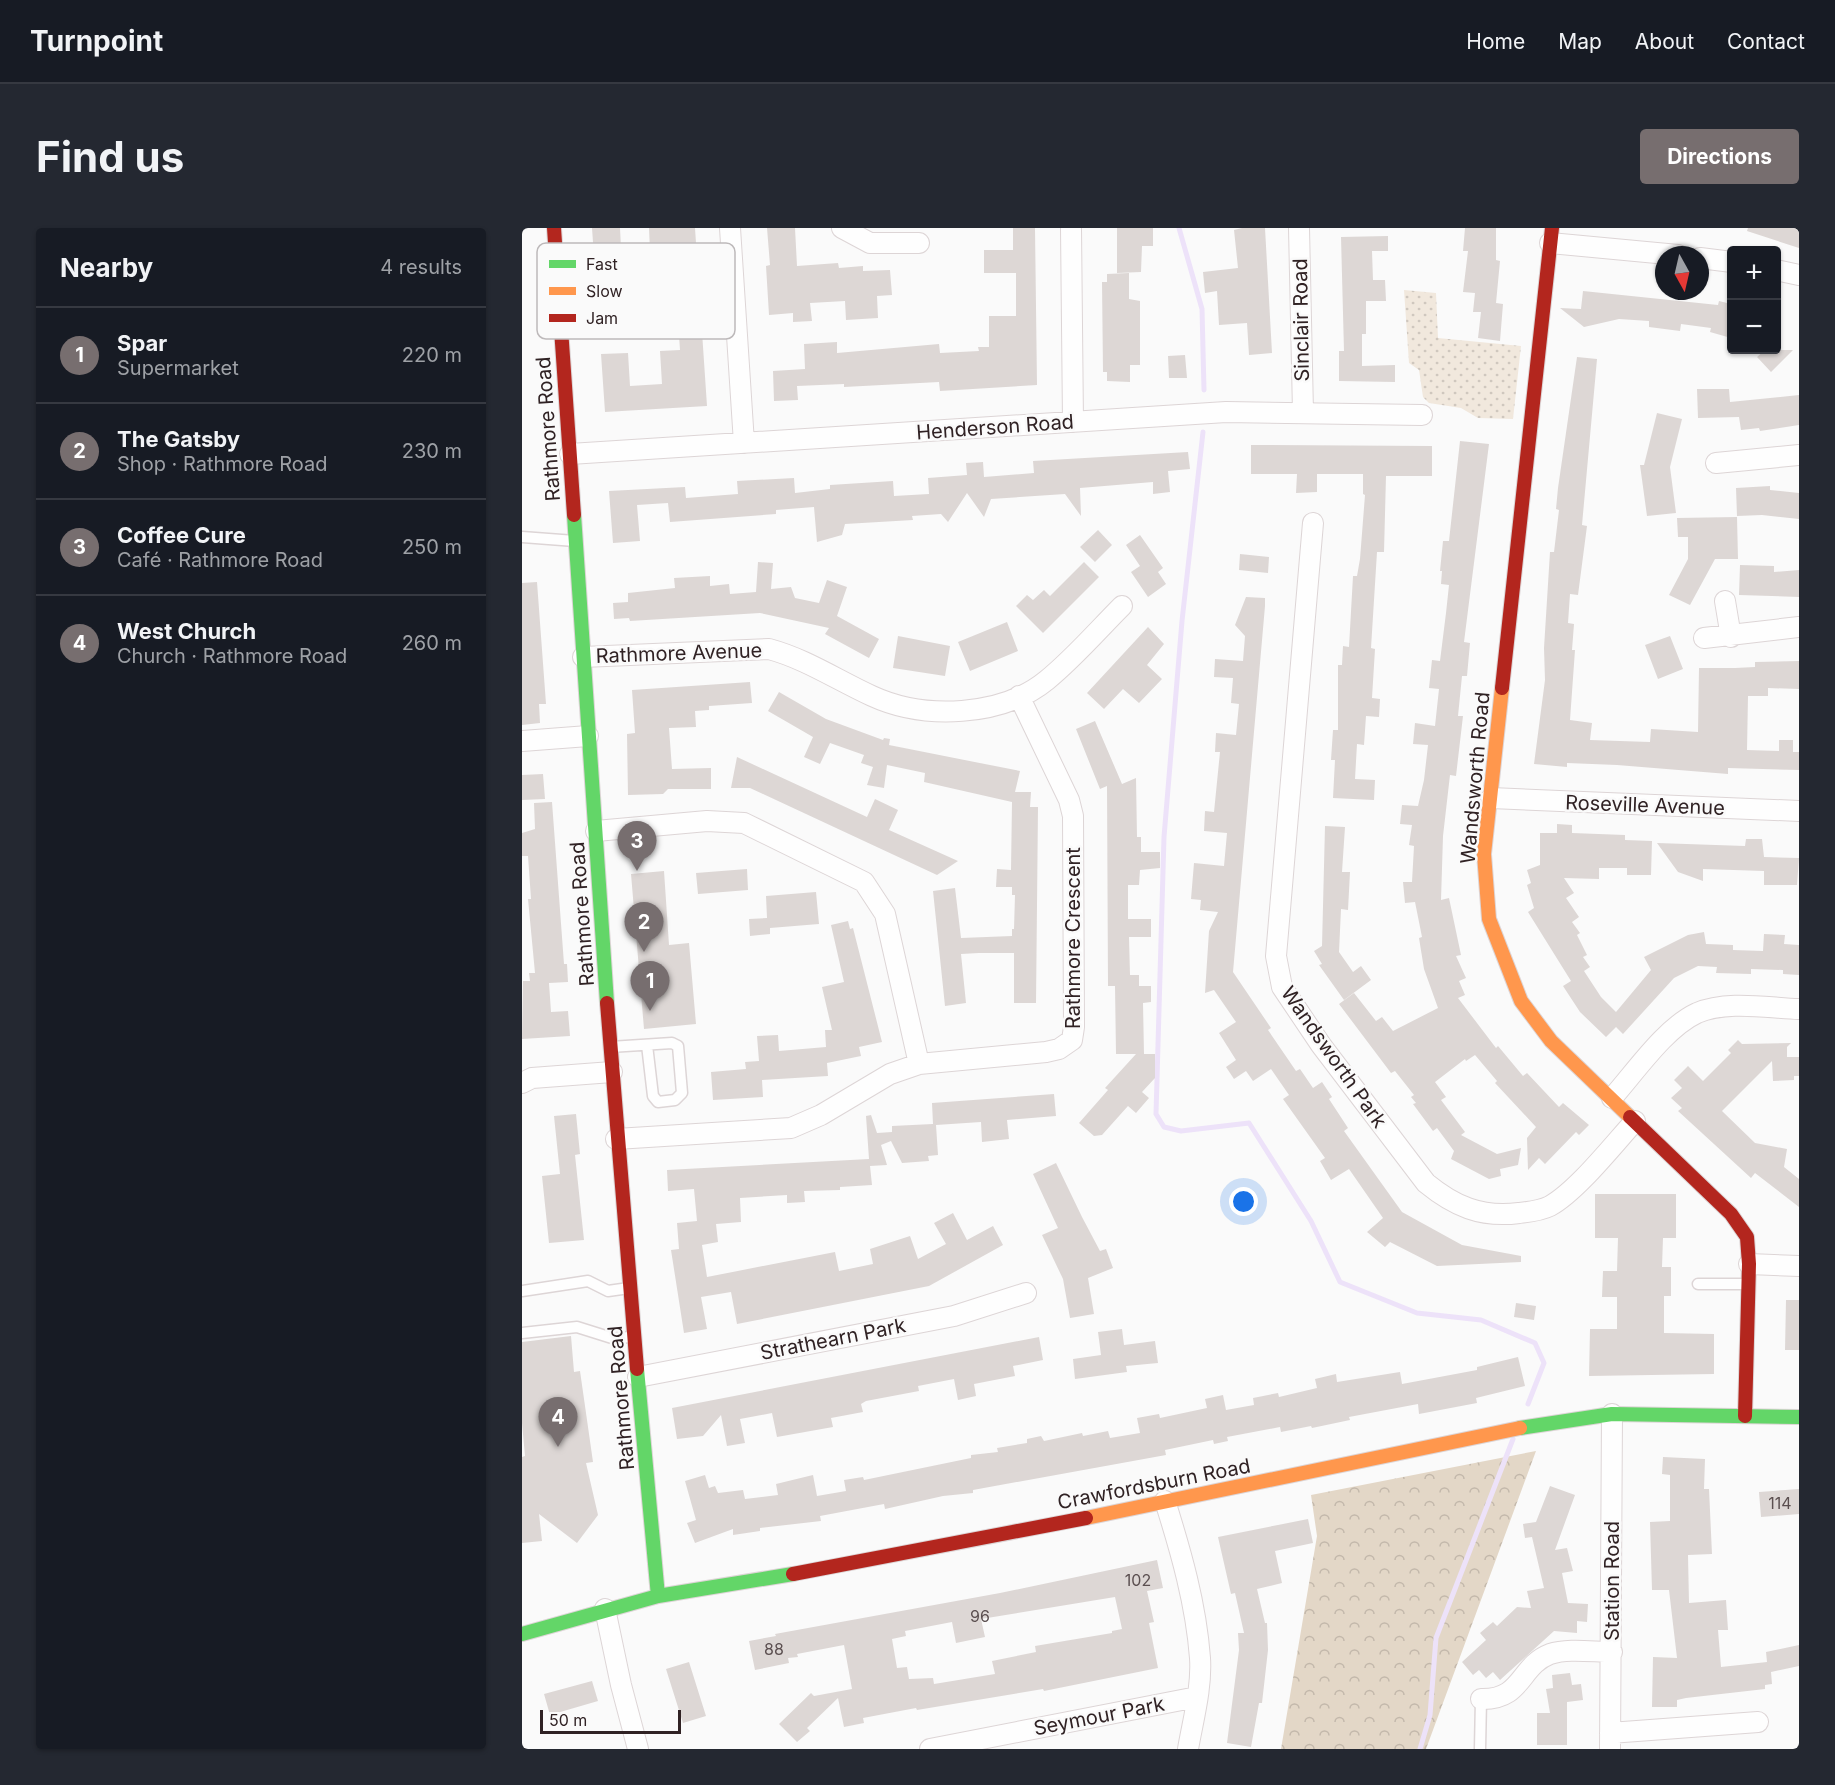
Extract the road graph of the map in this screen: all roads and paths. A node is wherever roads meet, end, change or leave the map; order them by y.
1 (554, 228) edge
2 (730, 228) edge
3 (842, 228) edge
4 (1071, 228) edge
5 (1299, 228) edge
6 (1551, 235) edge
7 (908, 238) edge
8 (555, 243) edge
9 (731, 243) edge
10 (1655, 251) edge
11 (1709, 259) edge
12 (1727, 261) edge
13 (1781, 271) edge
14 (1799, 275) edge
15 (735, 305) edge
16 (562, 339) edge
17 (1303, 412) junction
18 (1422, 415) dead end
19 (1072, 422) junction
20 (744, 443) junction
21 (570, 454) junction
22 (1799, 455) edge
23 (1716, 464) dead end
24 (1312, 523) dead end
25 (522, 537) edge
26 (575, 541) junction
27 (1725, 602) dead end
28 (1122, 606) dead end
29 (1799, 627) edge
30 (1731, 636) junction
31 (1704, 638) dead end
32 (583, 657) junction
33 (1019, 696) junction
34 (588, 736) junction
35 (522, 741) edge
36 (1491, 798) junction
37 (1799, 812) edge
38 (596, 831) junction
39 (1799, 1009) edge
40 (647, 1045) junction
41 (610, 1047) junction
42 (919, 1064) junction
43 (612, 1072) junction
44 (522, 1083) edge
45 (1612, 1098) junction
46 (1635, 1121) junction
47 (616, 1139) junction
48 (1799, 1266) edge
49 (1749, 1274) junction
50 (1698, 1284) dead end
51 (630, 1288) junction
52 (522, 1291) edge
53 (1026, 1293) dead end
54 (522, 1333) edge
55 (634, 1337) junction
56 (638, 1377) junction
57 (1612, 1414) junction
58 (1744, 1416) junction
59 (1799, 1417) edge
60 (1165, 1501) junction
61 (658, 1596) junction
62 (605, 1609) junction
63 (522, 1634) edge
64 (1612, 1652) junction
65 (1197, 1697) junction
66 (1481, 1699) joint
67 (1758, 1722) dead end
68 (1610, 1741) edge
69 (1004, 1742) edge
70 (638, 1749) edge
71 (930, 1749) edge
72 (1188, 1749) edge
73 (1480, 1749) edge

1 - 8 street, Rathmore Road
2 - 9 street
3 - 7 street
4 - 19 street
5 - 17 street, Sinclair Road
6 - 10 street
6 - 36 street, Wandsworth Road
11 - 12 street
13 - 14 street
15 - 20 street
16 - 21 street, Rathmore Road
17 - 18 street, Henderson Road
17 - 19 street, Henderson Road
19 - 20 street, Henderson Road
20 - 21 street, Henderson Road
21 - 26 street, Rathmore Road
22 - 23 street
24 - 46 street, Wandsworth Park
25 - 26 lane
26 - 32 street, Rathmore Road
27 - 30 street
28 - 33 street, Rathmore Avenue
29 - 30 street
30 - 31 street
32 - 33 street, Rathmore Avenue
32 - 34 street, Rathmore Road
33 - 42 street, Rathmore Crescent
34 - 35 street
34 - 38 street, Rathmore Road
36 - 37 street, Roseville Avenue
36 - 45 street, Wandsworth Road
38 - 41 street, Rathmore Road
38 - 42 street
39 - 45 street
40 - 40 lane
40 - 41 lane
41 - 43 street, Rathmore Road
42 - 47 street, Rathmore Crescent
43 - 44 street
43 - 47 street, Rathmore Road
45 - 46 street, Wandsworth Road
46 - 49 street, Wandsworth Road
47 - 51 street, Rathmore Road
48 - 49 street
49 - 50 lane
49 - 58 street, Wandsworth Road
51 - 52 lane
51 - 55 street, Rathmore Road
53 - 56 street, Strathearn Park
54 - 55 lane
55 - 56 street, Rathmore Road
56 - 61 street, Rathmore Road
57 - 58 street, Crawfordsburn Road
57 - 60 street, Crawfordsburn Road
57 - 64 street, Station Road
58 - 59 street, Crawfordsburn Road
60 - 61 street, Crawfordsburn Road
60 - 65 street
61 - 62 street, Crawfordsburn Road
62 - 63 street, Crawfordsburn Road
62 - 70 street
64 - 66 street
64 - 68 street, Station Road
65 - 69 street, Seymour Park
65 - 72 street
66 - 73 lane
67 - 68 street
69 - 71 street, Seymour Park

